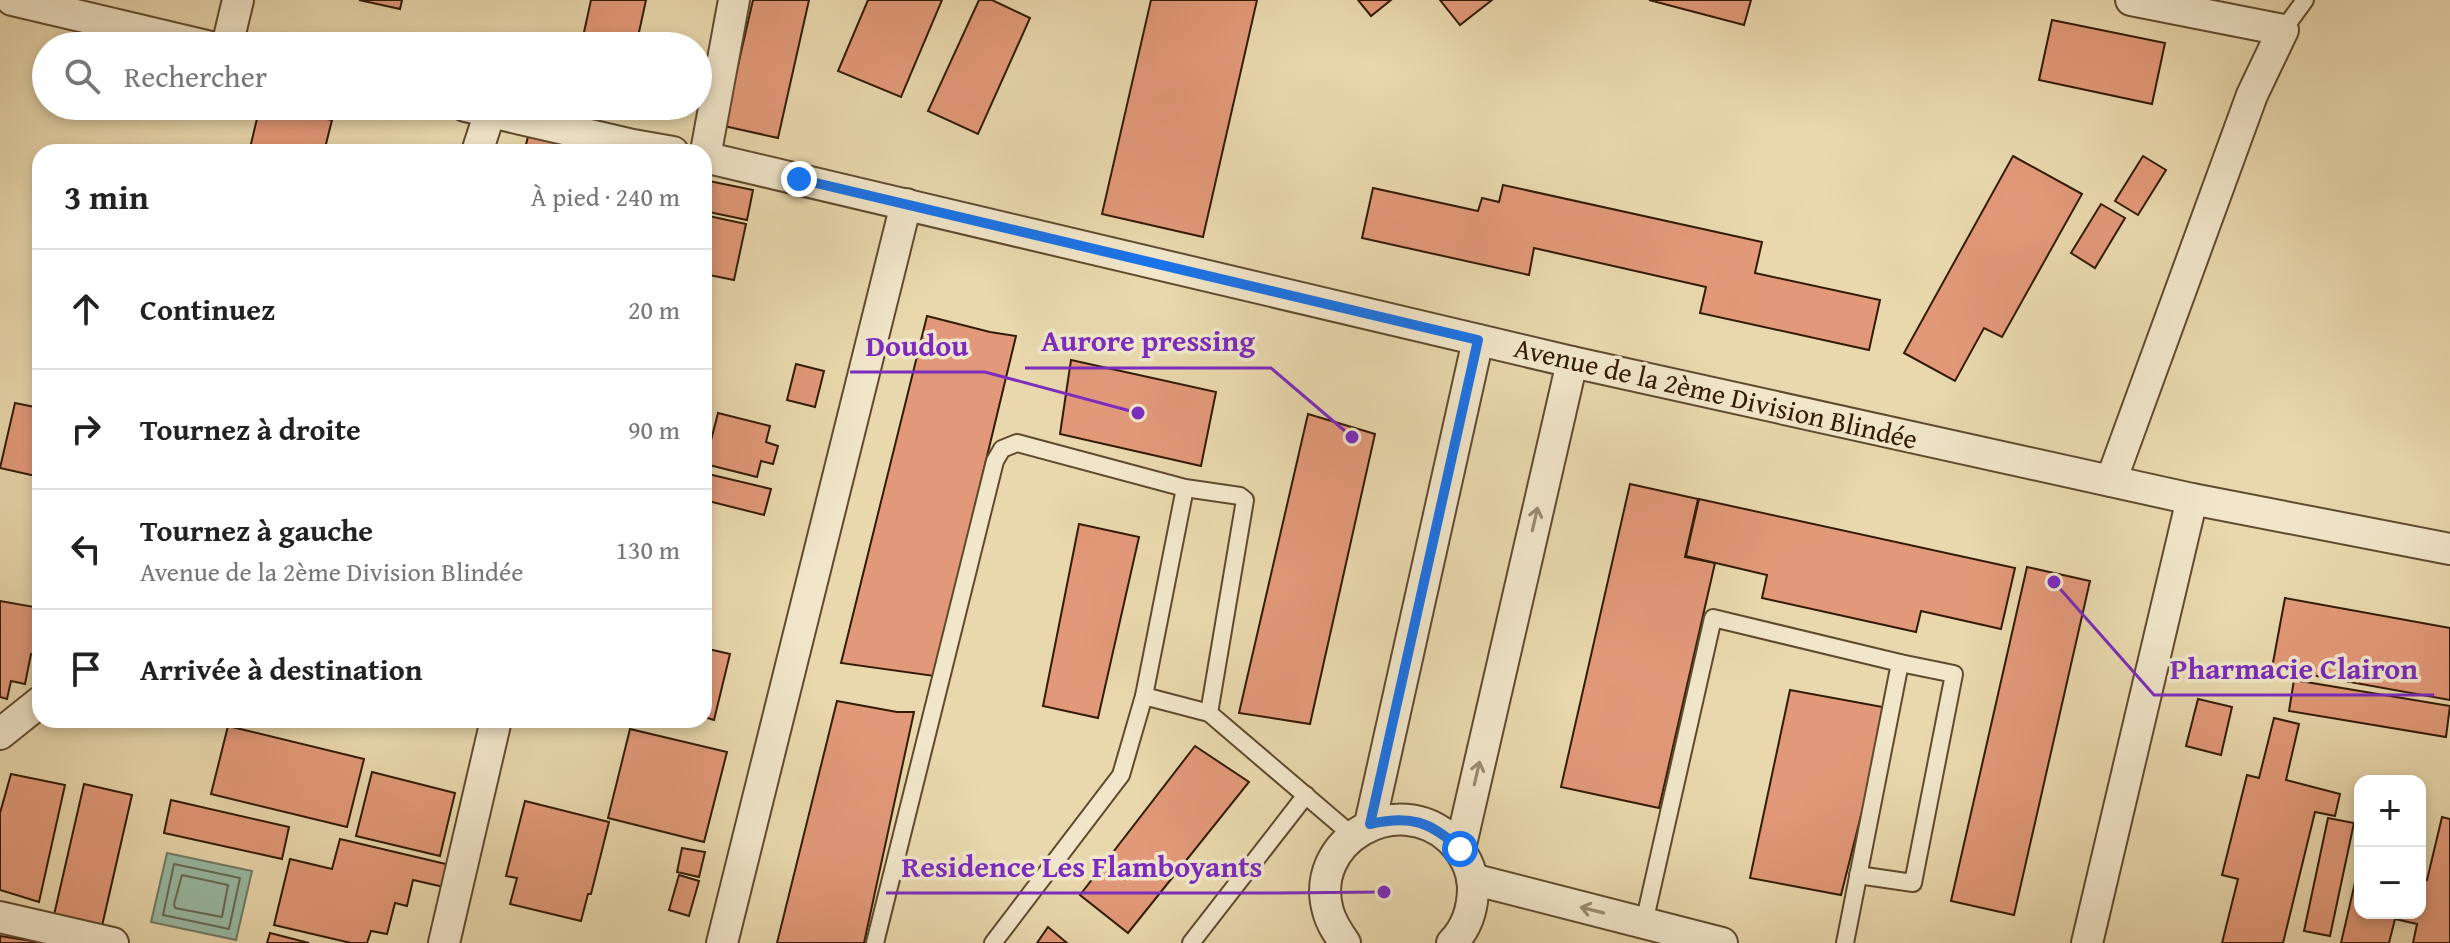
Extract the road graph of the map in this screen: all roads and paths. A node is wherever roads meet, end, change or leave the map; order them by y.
1 (12, 0) edge
2 (238, 0) edge
3 (734, 0) edge
4 (2131, 0) edge
5 (2305, 0) edge
6 (2283, 30) junction
7 (148, 32) edge
8 (230, 32) edge
9 (712, 115) edge
10 (477, 120) edge
11 (520, 120) edge
12 (711, 120) edge
13 (477, 144) edge
14 (613, 144) edge
15 (706, 144) edge
16 (712, 159) edge
17 (906, 204) junction
18 (1478, 340) junction
19 (1572, 362) junction
20 (2111, 481) junction
21 (1185, 488) junction
22 (2192, 499) junction
23 (2450, 549) edge
24 (1900, 663) junction
25 (1144, 696) junction
26 (32, 708) edge
27 (1209, 713) junction
28 (494, 728) edge
29 (0, 734) edge
30 (1306, 795) junction
31 (1361, 830) junction
32 (1460, 849) junction
33 (1858, 875) junction
34 (1472, 879) junction
35 (0, 917) edge
36 (1644, 923) junction
37 (1463, 941) edge
38 (113, 943) edge
39 (444, 943) edge
40 (722, 943) edge
41 (875, 943) edge
42 (993, 943) edge
43 (1191, 943) edge
44 (1345, 943) edge
45 (1722, 943) edge
46 (1845, 943) edge
47 (2087, 943) edge

1 - 7 street
2 - 8 street
3 - 9 street
4 - 6 street
5 - 6 lane
6 - 20 street
10 - 13 street
11 - 14 street
12 - 15 street
16 - 17 street, Avenue de la 2ème Division Blindée
17 - 18 street, Avenue de la 2ème Division Blindée
17 - 40 street
18 - 19 street, Avenue de la 2ème Division Blindée
18 - 31 street
19 - 20 street, Avenue de la 2ème Division Blindée
32 -> 19 street
20 - 22 street, Avenue de la 2ème Division Blindée
21 - 25 lane
21 - 27 lane
21 - 41 lane
22 - 23 street, Avenue de la 2ème Division Blindée
22 - 47 street
24 - 33 lane
24 - 33 lane
24 - 36 lane
25 - 27 lane
25 - 42 lane
26 - 29 street
27 - 30 lane
28 - 39 street
30 - 31 lane
30 - 43 lane
31 - 32 street
31 - 44 street
32 - 34 street
33 - 46 lane
36 -> 34 street
34 - 37 street
35 - 38 street
36 - 45 street

